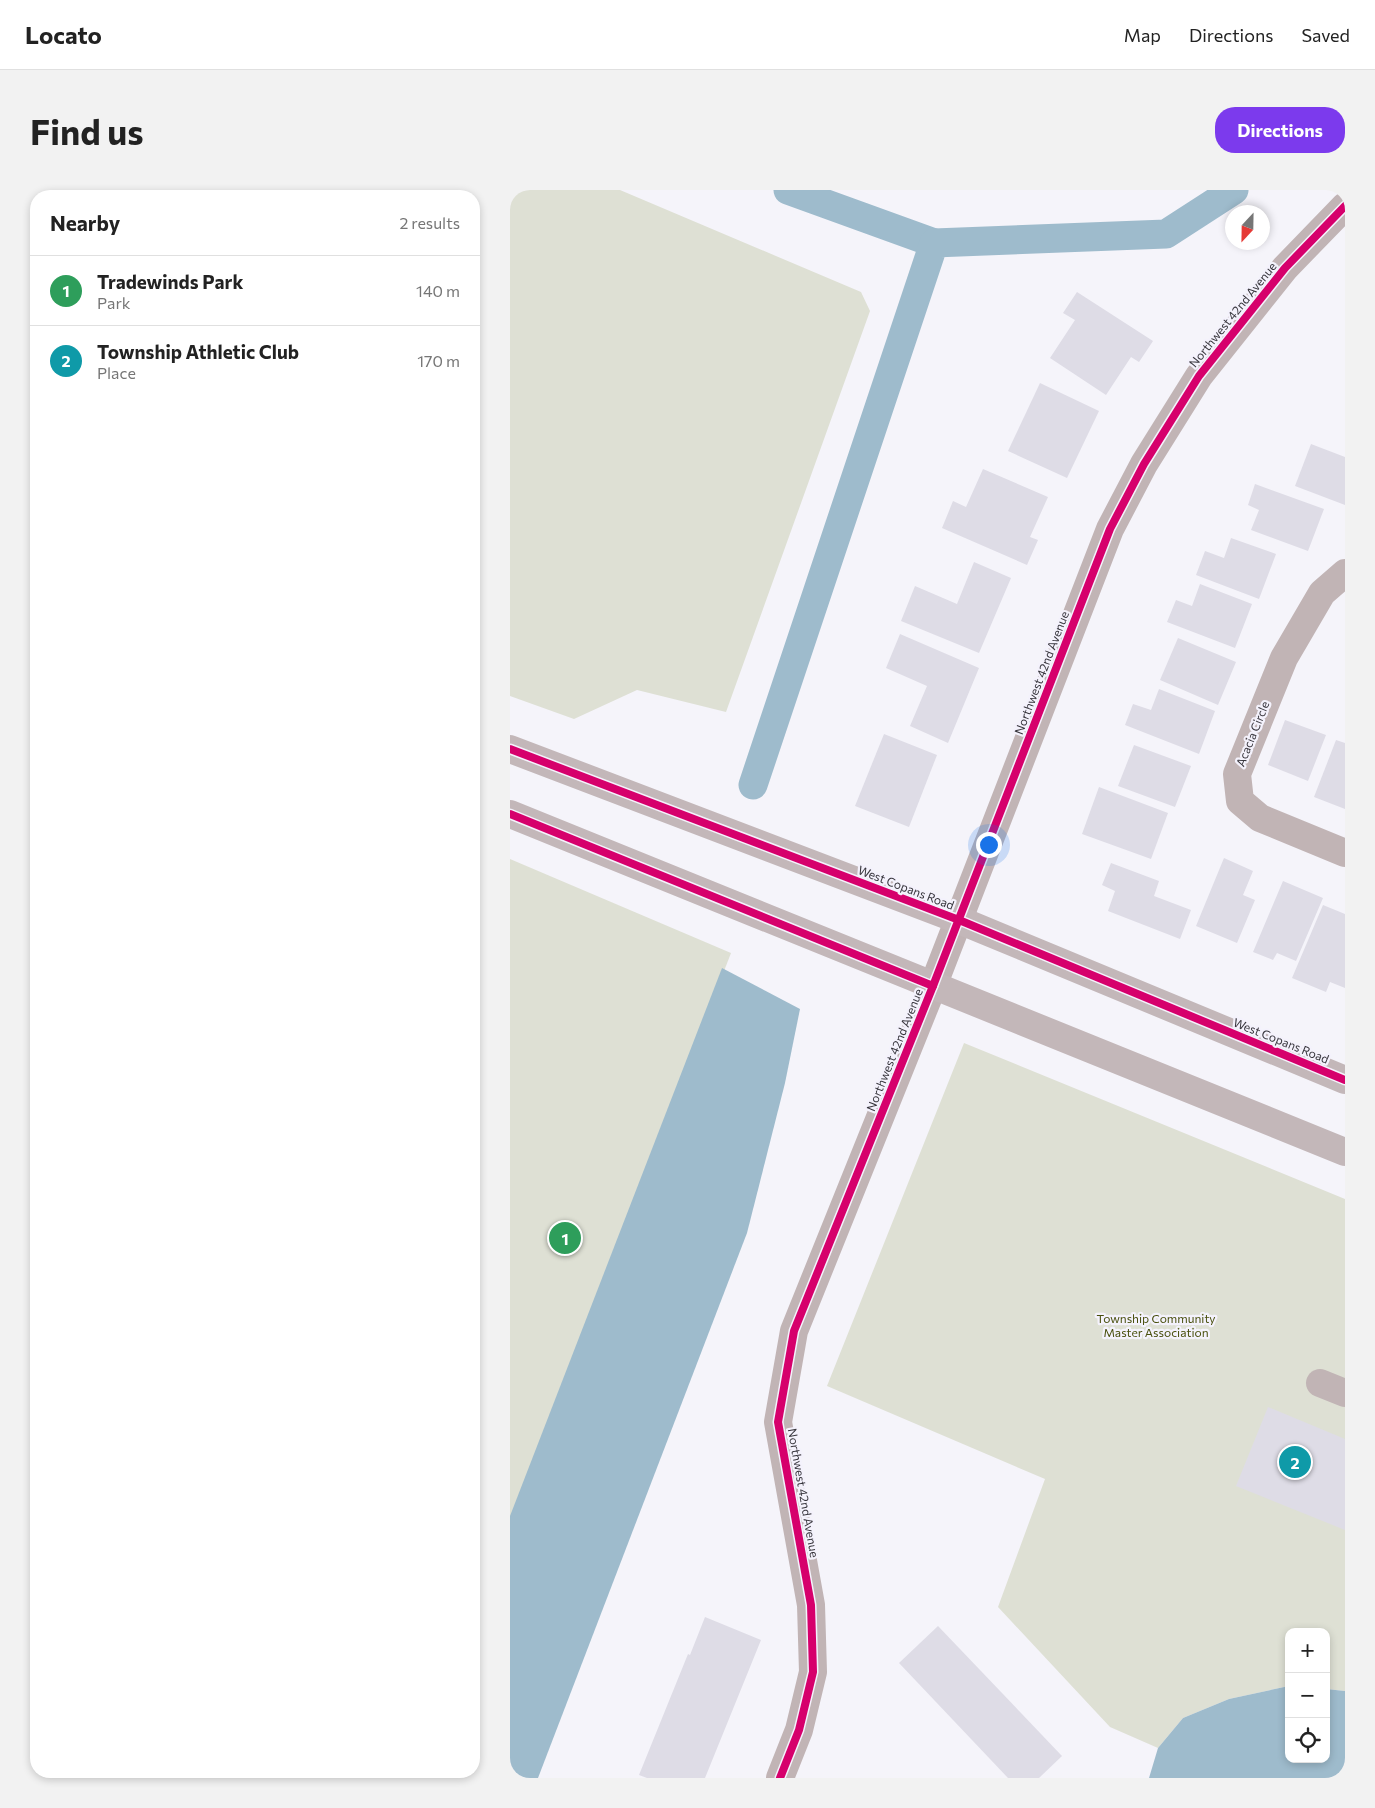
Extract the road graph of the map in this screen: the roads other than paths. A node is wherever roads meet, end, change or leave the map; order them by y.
1 (1345, 206) edge
2 (1345, 573) edge
3 (510, 749) edge
4 (510, 814) edge
5 (1345, 853) edge
6 (958, 920) junction
7 (933, 986) junction
8 (1345, 1080) edge
9 (1345, 1152) edge
10 (1320, 1383) dead end
11 (1345, 1393) edge
12 (780, 1778) edge

1 - 6 street, Northwest 42nd Avenue
2 - 5 street, Acacia Circle
3 - 6 main road, West Copans Road
4 - 7 main road
6 - 7 street, Northwest 42nd Avenue
6 - 8 main road, West Copans Road
7 - 9 main road
7 - 12 street, Northwest 42nd Avenue
10 - 11 street

